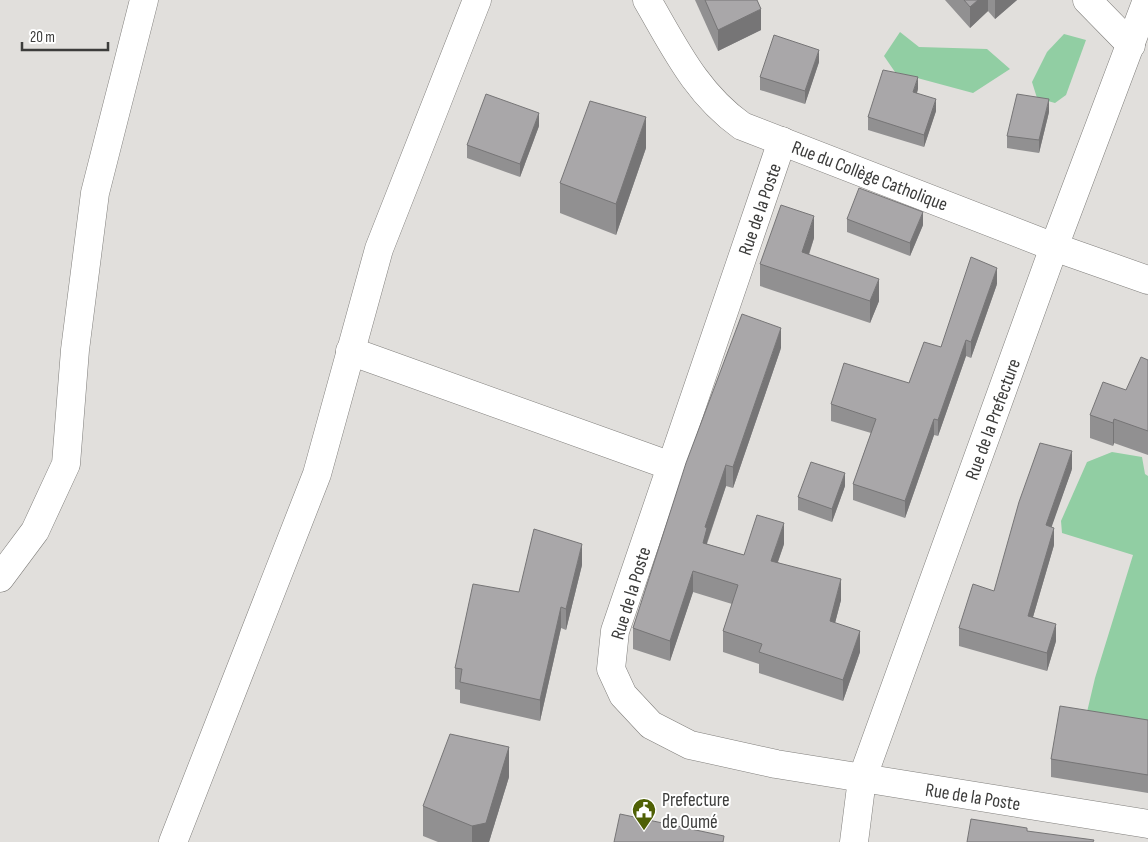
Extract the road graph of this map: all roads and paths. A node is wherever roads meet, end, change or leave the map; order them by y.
1 (144, 0) edge
2 (477, 0) edge
3 (647, 0) edge
4 (1088, 0) edge
5 (1147, 0) edge
6 (1131, 45) junction
7 (782, 141) junction
8 (1054, 246) junction
9 (1148, 280) edge
10 (350, 351) junction
11 (671, 466) junction
12 (0, 578) edge
13 (862, 779) junction
14 (1148, 824) edge
15 (173, 842) edge
16 (854, 842) edge

1 - 12 street
2 - 10 street
3 - 7 street, Rue du Collège Catholique
4 - 6 street
5 - 6 street, Rue de la Prefecture
6 - 8 street, Rue de la Prefecture
7 - 8 street, Rue du Collège Catholique
7 - 11 street, Rue de la Poste
8 - 9 street, Rue du Collège Catholique
8 - 13 street, Rue de la Prefecture
10 - 11 street
10 - 15 street
11 - 13 street, Rue de la Poste
13 - 14 street, Rue de la Poste
13 - 16 street, Rue de la Prefecture

